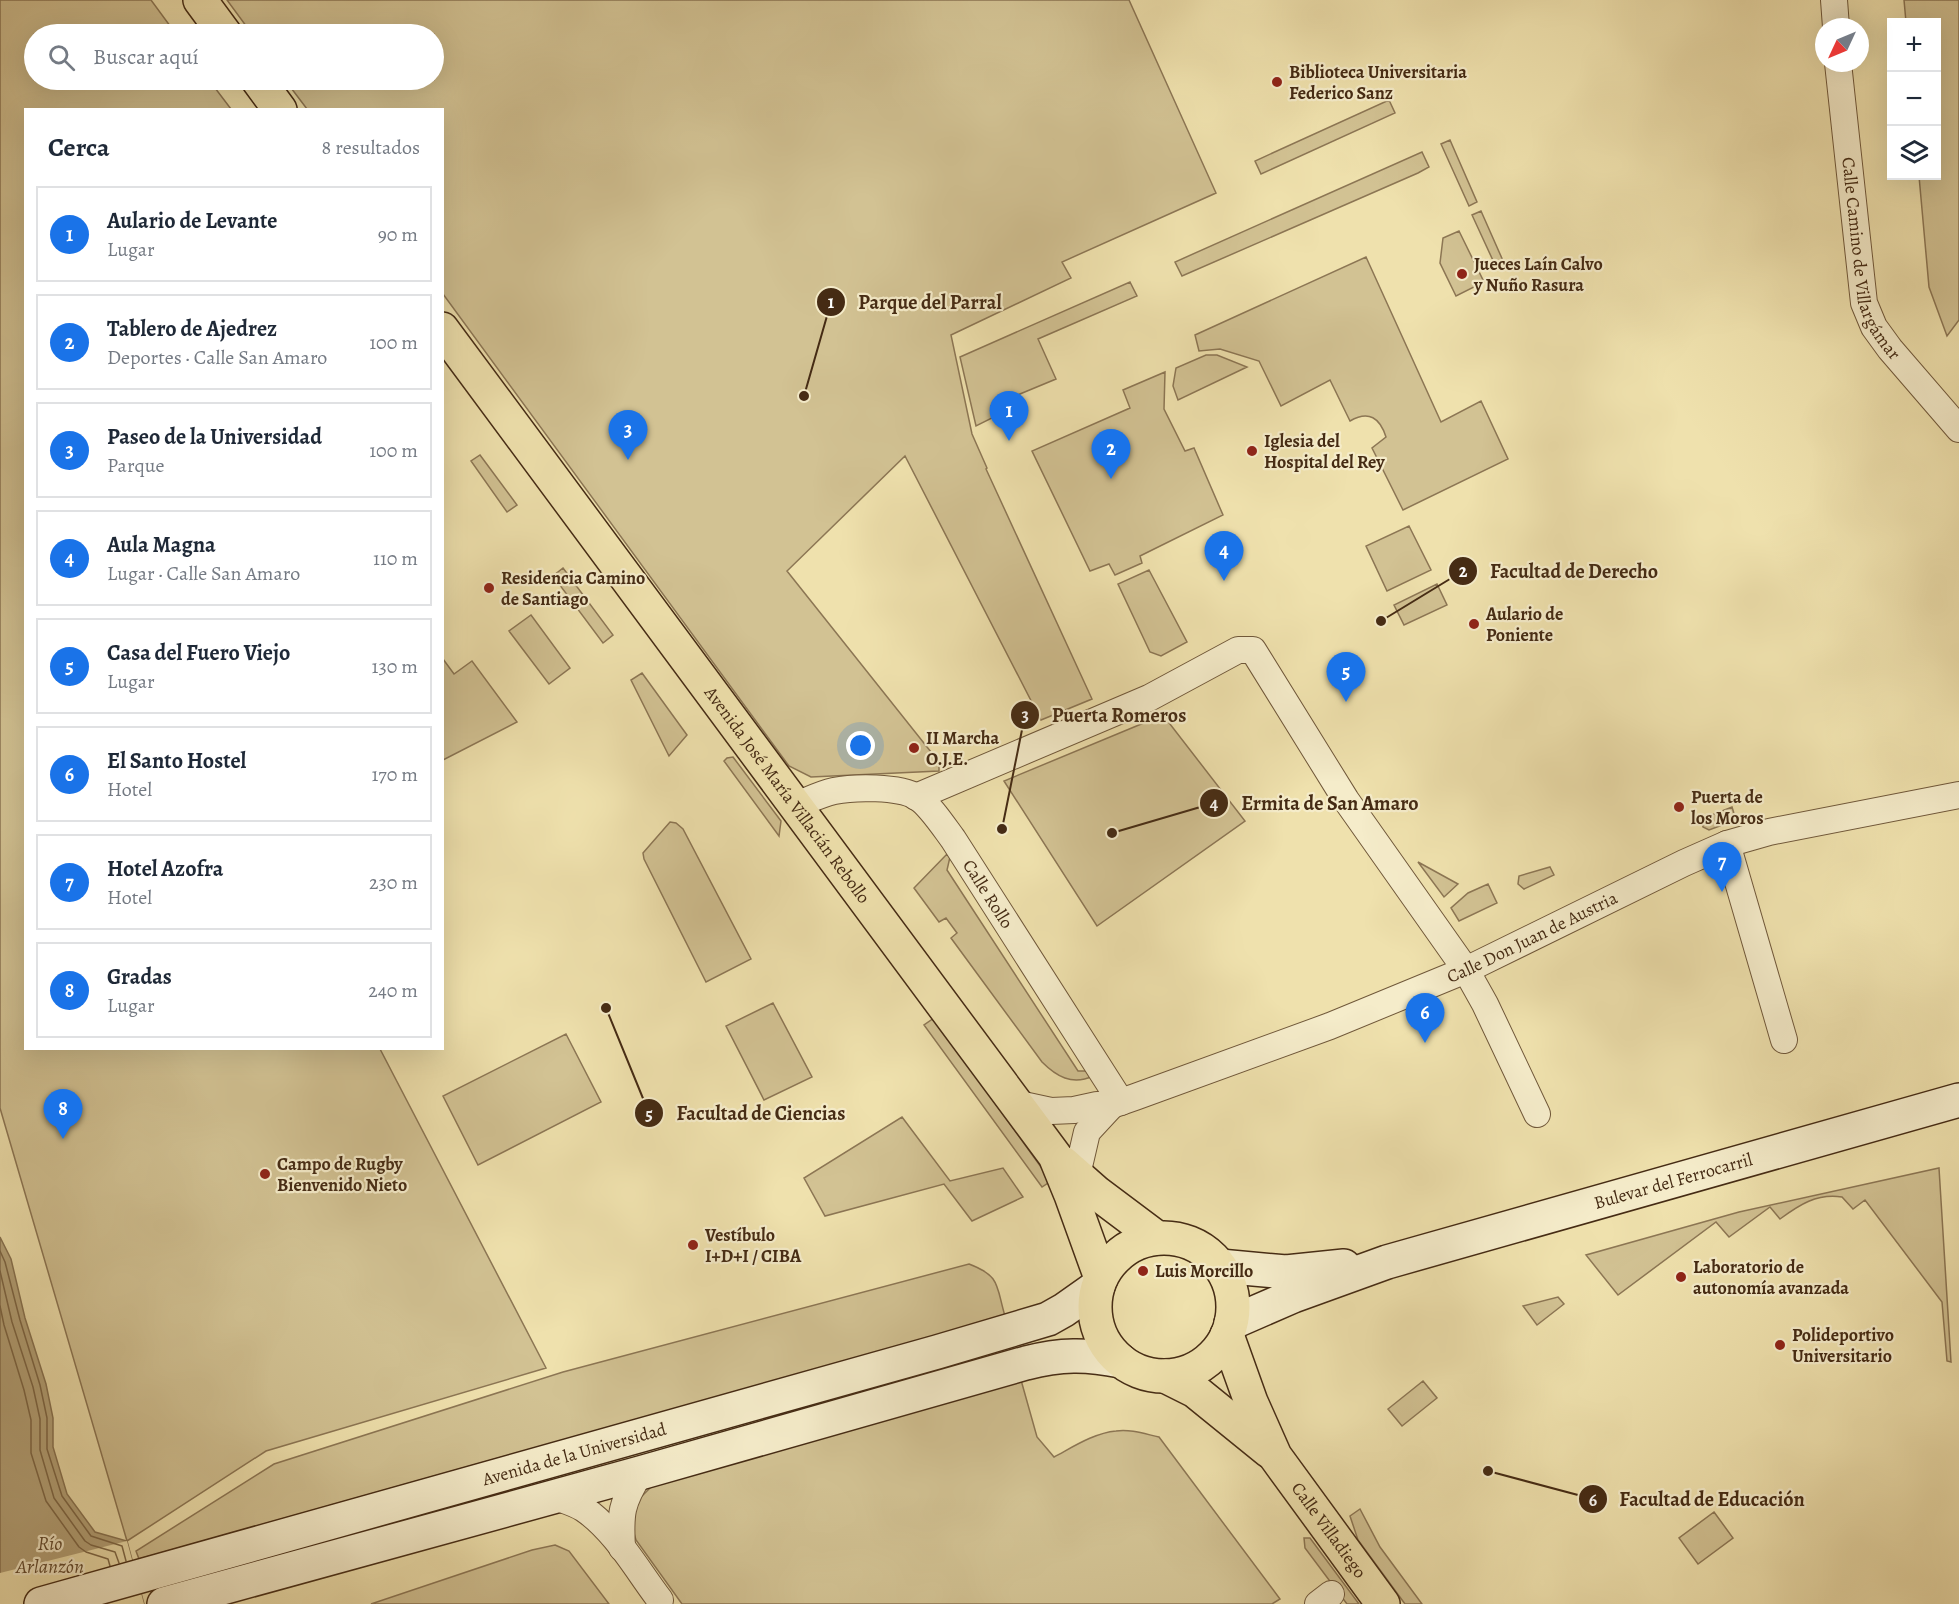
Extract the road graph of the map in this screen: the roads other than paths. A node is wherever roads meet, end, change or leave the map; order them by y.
1 (200, 0) edge
2 (1834, 0) edge
3 (1835, 18) edge
4 (218, 24) edge
5 (1839, 72) edge
6 (265, 90) edge
7 (279, 108) edge
8 (444, 332) edge
9 (1959, 429) edge
10 (1959, 795) edge
11 (916, 796) junction
12 (794, 807) junction
13 (1727, 844) junction
14 (1466, 970) junction
15 (1784, 1040) dead end
16 (1959, 1100) edge
17 (1014, 1103) junction
18 (1116, 1103) junction
19 (1537, 1114) dead end
20 (1066, 1166) junction
21 (1157, 1238) junction
22 (1387, 1262) junction
23 (1220, 1266) junction
24 (1099, 1282) junction
25 (1229, 1329) junction
26 (1121, 1360) junction
27 (1166, 1376) junction
28 (1275, 1456) junction
29 (640, 1473) junction
30 (553, 1496) junction
31 (622, 1548) junction
32 (660, 1600) dead end
33 (41, 1604) edge
34 (164, 1604) edge
35 (1383, 1604) edge

1 - 4 highway
2 - 3 street
5 - 9 street, Calle Camino de Villargámar
6 - 7 highway
8 - 12 highway, Avenida José María Villacián Rebollo
10 - 13 street, Calle Don Juan de Austria
11 - 12 street
11 - 14 street
11 - 18 street, Calle Rollo
12 - 17 highway, Avenida José María Villacián Rebollo
13 - 14 street, Calle Don Juan de Austria
13 - 15 street
14 - 18 street, Calle Don Juan de Austria
14 - 19 street
16 - 22 main road, Bulevar del Ferrocarril
17 - 18 street, Calle Don Juan de Austria
17 - 20 highway, Avenida José María Villacián Rebollo
18 - 20 street, Calle Don Juan de Austria
20 - 21 highway, Avenida José María Villacián Rebollo
20 - 24 highway, Avenida José María Villacián Rebollo
21 - 23 highway
21 - 24 highway
22 - 23 main road, Bulevar del Ferrocarril
22 - 25 main road, Bulevar del Ferrocarril
23 - 25 highway
24 - 26 highway
24 - 33 main road, Avenida de la Universidad
25 - 27 highway
25 - 28 highway, Calle Villadiego
26 - 27 highway
26 - 29 main road, Avenida de la Universidad
27 - 28 highway, Calle Villadiego
28 - 35 highway, Calle Villadiego
29 - 30 main road, Avenida de la Universidad
29 - 31 street
30 - 31 street
30 - 34 main road, Avenida de la Universidad
31 - 32 street

